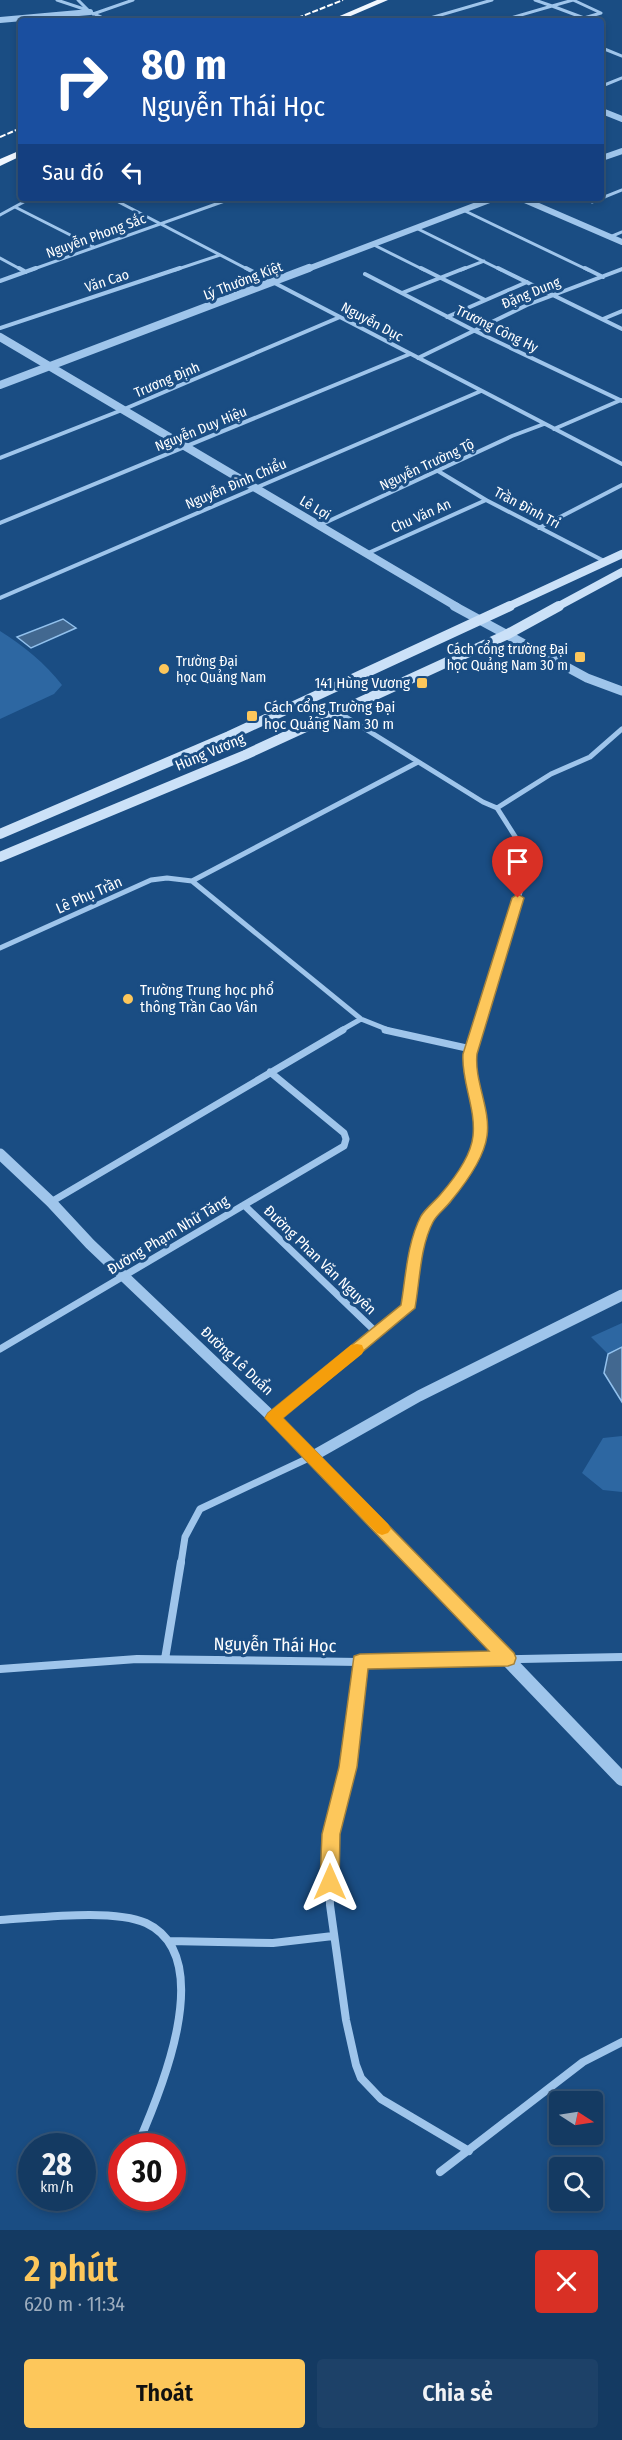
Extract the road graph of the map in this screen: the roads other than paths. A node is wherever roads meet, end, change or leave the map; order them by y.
1 (57, 0) edge
2 (78, 0) edge
3 (134, 0) edge
4 (369, 0) edge
5 (384, 0) edge
6 (492, 0) edge
7 (535, 0) edge
8 (552, 6) junction
9 (90, 12) junction
10 (18, 18) edge
11 (22, 18) edge
12 (103, 18) edge
13 (325, 18) edge
14 (339, 18) edge
15 (430, 18) edge
16 (510, 18) edge
17 (0, 20) edge
18 (604, 49) edge
19 (622, 56) edge
20 (622, 78) edge
21 (604, 85) edge
22 (604, 112) edge
23 (622, 119) edge
24 (18, 147) edge
25 (622, 151) edge
26 (18, 154) edge
27 (0, 156) edge
28 (604, 158) edge
29 (0, 163) edge
30 (622, 190) edge
31 (604, 197) edge
32 (26, 201) edge
33 (117, 201) edge
34 (224, 201) edge
35 (487, 201) edge
36 (527, 201) edge
37 (15, 207) junction
38 (463, 210) junction
39 (0, 215) edge
40 (161, 224) junction
41 (416, 228) junction
42 (622, 232) edge
43 (610, 237) junction
44 (622, 242) edge
45 (372, 244) junction
46 (94, 247) junction
47 (220, 255) junction
48 (0, 258) edge
49 (484, 261) junction
50 (622, 270) edge
51 (26, 272) junction
52 (365, 274) dead end
53 (603, 276) junction
54 (441, 278) junction
55 (0, 281) edge
56 (273, 282) junction
57 (527, 282) junction
58 (402, 293) junction
59 (554, 295) junction
60 (485, 300) junction
61 (622, 312) edge
62 (340, 317) junction
63 (447, 317) junction
64 (603, 319) junction
65 (0, 328) edge
66 (622, 329) edge
67 (473, 330) junction
68 (0, 337) edge
69 (410, 354) junction
70 (418, 358) junction
71 (49, 367) junction
72 (0, 385) edge
73 (481, 391) junction
74 (622, 400) edge
75 (122, 410) junction
76 (544, 424) junction
77 (554, 429) junction
78 (185, 447) junction
79 (0, 458) edge
80 (622, 464) edge
81 (438, 471) junction
82 (622, 485) edge
83 (253, 487) junction
84 (486, 500) junction
85 (0, 523) edge
86 (318, 526) junction
87 (539, 528) junction
88 (366, 554) junction
89 (622, 554) edge
90 (606, 562) junction
91 (622, 572) edge
92 (0, 598) edge
93 (478, 620) junction
94 (506, 635) junction
95 (622, 691) edge
96 (338, 712) junction
97 (622, 729) edge
98 (418, 762) junction
99 (497, 808) junction
100 (0, 834) edge
101 (0, 857) edge
102 (192, 881) junction
103 (0, 948) edge
104 (361, 1019) junction
105 (471, 1049) junction
106 (270, 1072) junction
107 (0, 1154) edge
108 (51, 1202) junction
109 (244, 1205) junction
110 (124, 1277) junction
111 (622, 1295) edge
112 (377, 1333) junction
113 (0, 1349) edge
114 (273, 1418) junction
115 (313, 1456) junction
116 (622, 1657) edge
117 (508, 1658) junction
118 (165, 1659) junction
119 (360, 1662) junction
120 (0, 1669) edge
121 (622, 1779) edge
122 (0, 1920) edge
123 (333, 1936) junction
124 (169, 1941) junction
125 (622, 2042) edge
126 (142, 2133) edge
127 (469, 2151) junction
128 (440, 2172) dead end

1 - 9 street
2 - 9 street
3 - 9 street
4 - 13 highway
5 - 14 highway
6 - 15 street
7 - 8 street
8 - 8 street
8 - 16 street
9 - 11 street
9 - 12 street
10 - 17 street
18 - 19 street
20 - 21 street
22 - 23 street
24 - 27 highway
25 - 28 street
26 - 29 highway
30 - 31 street
32 - 37 street
33 - 40 street, Nguyễn Dục
34 - 40 street, Nguyễn Phong Sắc
35 - 38 street, Lý Thường Kiệt
36 - 43 street
37 - 39 street
37 - 46 street
38 - 41 street, Lý Thường Kiệt
38 - 53 street
40 - 46 street, Nguyễn Phong Sắc
40 - 47 street, Nguyễn Dục
41 - 45 street, Lý Thường Kiệt
41 - 49 street
42 - 43 street
43 - 44 street
45 - 54 street
45 - 56 street, Lý Thường Kiệt
46 - 51 street, Nguyễn Phong Sắc
47 - 56 street, Nguyễn Dục
47 - 65 street, Văn Cao
48 - 51 street
49 - 54 street
49 - 57 street
50 - 53 street, Đặng Dung
51 - 55 street, Nguyễn Phong Sắc
52 - 58 street, Trương Công Hy
53 - 59 street, Đặng Dung
54 - 58 street
54 - 60 street
56 - 62 street, Nguyễn Dục
56 - 71 street, Lý Thường Kiệt
57 - 59 street
57 - 60 street
58 - 63 street, Trương Công Hy
59 - 64 street
59 - 67 street, Đặng Dung
60 - 63 street
61 - 64 street
62 - 69 street, Nguyễn Dục
62 - 75 street, Trương Định
63 - 67 street, Trương Công Hy
64 - 66 street
67 - 70 street, Đặng Dung
67 - 74 street, Trương Công Hy
68 - 71 street, Lê Lợi
69 - 70 street, Nguyễn Dục
69 - 78 street, Nguyễn Duy Hiệu
70 - 73 street, Nguyễn Dục
71 - 72 street, Lý Thường Kiệt
71 - 75 street, Lê Lợi
73 - 76 street, Nguyễn Dục
73 - 83 street, Nguyễn Đình Chiểu
74 - 77 street
75 - 78 street, Lê Lợi
75 - 79 street, Trương Định
76 - 77 street, Nguyễn Dục
76 - 81 street, Nguyễn Trường Tộ
77 - 80 street, Nguyễn Dục
78 - 83 street, Lê Lợi
78 - 85 street, Nguyễn Duy Hiệu
81 - 84 street, Trần Đình Tri
81 - 86 street, Nguyễn Trường Tộ
82 - 87 street
83 - 86 street, Lê Lợi
83 - 92 street, Nguyễn Đình Chiểu
84 - 87 street, Trần Đình Tri
84 - 88 street, Chu Văn An
86 - 88 street, Lê Lợi
87 - 90 street, Trần Đình Tri
88 - 93 street, Lê Lợi
89 - 90 main road, Hùng Vương
90 - 93 main road, Hùng Vương
91 - 94 main road, Hùng Vương
93 - 94 street, Lê Lợi
93 - 100 main road, Hùng Vương
94 - 95 street, Lê Lợi
94 - 96 main road, Hùng Vương
96 - 98 street
96 - 101 main road, Hùng Vương
97 - 99 street
98 - 99 street
98 - 102 street
99 - 105 street
102 - 103 street, Lê Phụ Trần
102 - 104 street
104 - 105 street
104 - 106 street
105 - 112 street
106 - 108 street
106 - 109 street, Đường Phạm Nhữ Tăng
107 - 108 street, Đường Lê Duẩn
108 - 110 street, Đường Lê Duẩn
109 - 110 street, Đường Phạm Nhữ Tăng
109 - 112 street, Đường Phan Văn Nguyên
110 - 113 street, Đường Phạm Nhữ Tăng
110 - 114 street, Đường Lê Duẩn
111 - 115 street
112 - 114 street
114 - 115 street, Đường Lê Duẩn
115 - 117 street, Đường Lê Duẩn
115 - 118 street
116 - 117 street, Nguyễn Thái Học
117 - 119 street, Nguyễn Thái Học
117 - 121 street, Đường Lê Duẩn
118 - 119 street, Nguyễn Thái Học
118 - 120 street, Nguyễn Thái Học
119 - 123 street
122 - 124 street
123 - 124 street
123 - 127 street
124 - 126 street
125 - 127 street
127 - 128 street

